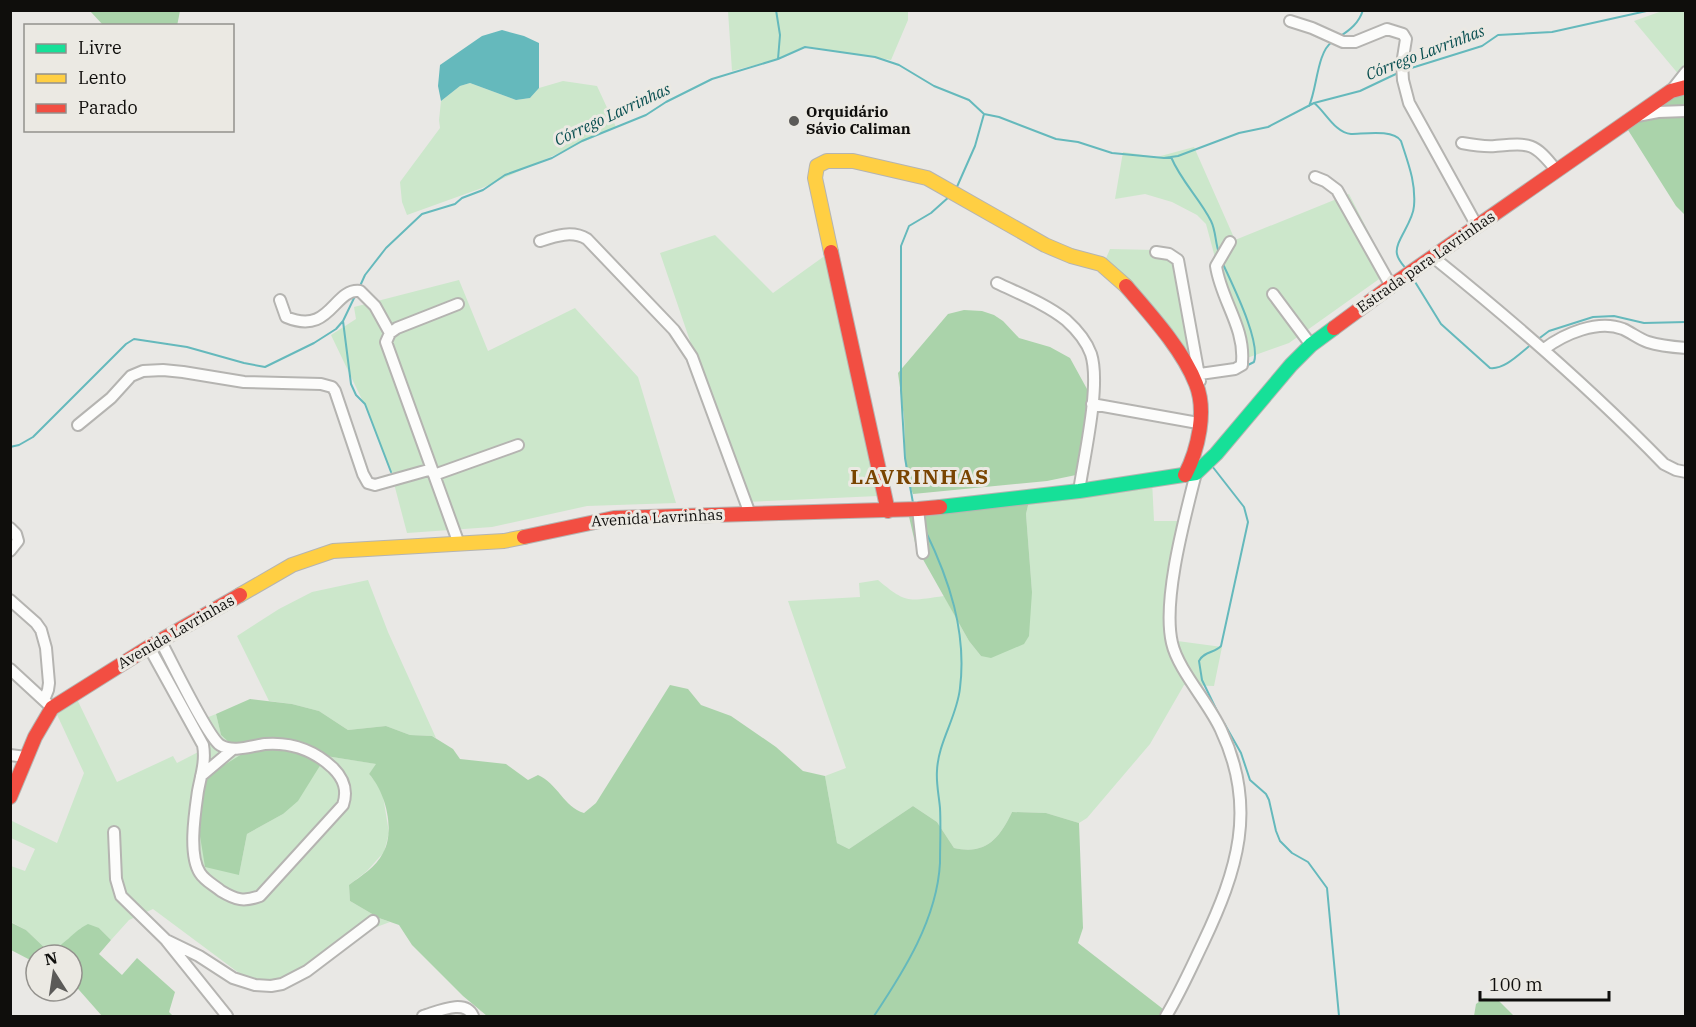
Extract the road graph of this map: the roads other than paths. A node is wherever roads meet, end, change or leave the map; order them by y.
1 (1290, 21) dead end
2 (1686, 72) edge
3 (1686, 87) edge
4 (1671, 92) junction
5 (1686, 111) edge
6 (1633, 117) junction
7 (1462, 143) dead end
8 (1556, 170) junction
9 (1315, 177) dead end
10 (1477, 226) junction
11 (540, 241) dead end
12 (1230, 242) dead end
13 (1156, 252) dead end
14 (1433, 257) junction
15 (997, 283) dead end
16 (1391, 286) junction
17 (1273, 294) dead end
18 (280, 300) dead end
19 (458, 304) dead end
20 (390, 333) junction
21 (1311, 345) junction
22 (1686, 348) edge
23 (1544, 349) junction
24 (1199, 381) junction
25 (1092, 404) junction
26 (1198, 423) junction
27 (78, 425) dead end
28 (518, 445) dead end
29 (433, 472) junction
30 (1686, 472) edge
31 (1190, 474) junction
32 (1079, 491) junction
33 (918, 509) junction
34 (888, 511) junction
35 (750, 514) junction
36 (10, 528) edge
37 (459, 544) junction
38 (10, 551) edge
39 (923, 553) dead end
40 (10, 600) edge
41 (155, 643) junction
42 (10, 669) edge
43 (48, 704) junction
44 (233, 749) junction
45 (10, 755) edge
46 (26, 757) junction
47 (201, 776) junction
48 (10, 797) edge
49 (114, 832) dead end
50 (373, 921) dead end
51 (166, 940) junction
52 (227, 1017) edge
53 (423, 1017) edge
54 (473, 1017) edge
55 (1166, 1017) edge

1 - 10 street
2 - 4 street
3 - 4 street, Estrada para Lavrinhas
4 - 6 street, Estrada para Lavrinhas
5 - 6 street
6 - 8 street, Estrada para Lavrinhas
7 - 8 street
8 - 10 street, Estrada para Lavrinhas
9 - 16 street
10 - 14 street, Estrada para Lavrinhas
11 - 35 street
12 - 24 street
13 - 24 street
14 - 16 street, Estrada para Lavrinhas
14 - 23 street
15 - 25 street
16 - 21 street, Estrada para Lavrinhas
17 - 21 street
18 - 20 street
19 - 20 street
20 - 29 street
21 - 31 street, Estrada para Lavrinhas
22 - 23 street
23 - 30 street
24 - 26 street
24 - 34 street
25 - 26 street
25 - 32 street
26 - 31 street
27 - 29 street
28 - 29 street
29 - 37 street
31 - 32 street, Avenida Lavrinhas
31 - 55 street
32 - 33 street, Avenida Lavrinhas
33 - 34 street, Avenida Lavrinhas
33 - 39 street
34 - 35 street, Avenida Lavrinhas
35 - 37 street, Avenida Lavrinhas
36 - 38 street
37 - 41 street, Avenida Lavrinhas
40 - 43 street
41 - 43 street, Avenida Lavrinhas
41 - 44 street
41 - 47 street
42 - 43 street
43 - 46 street
44 - 47 street
44 - 47 street
45 - 46 street
46 - 48 street
49 - 51 street
50 - 51 street
51 - 52 street
53 - 54 street

